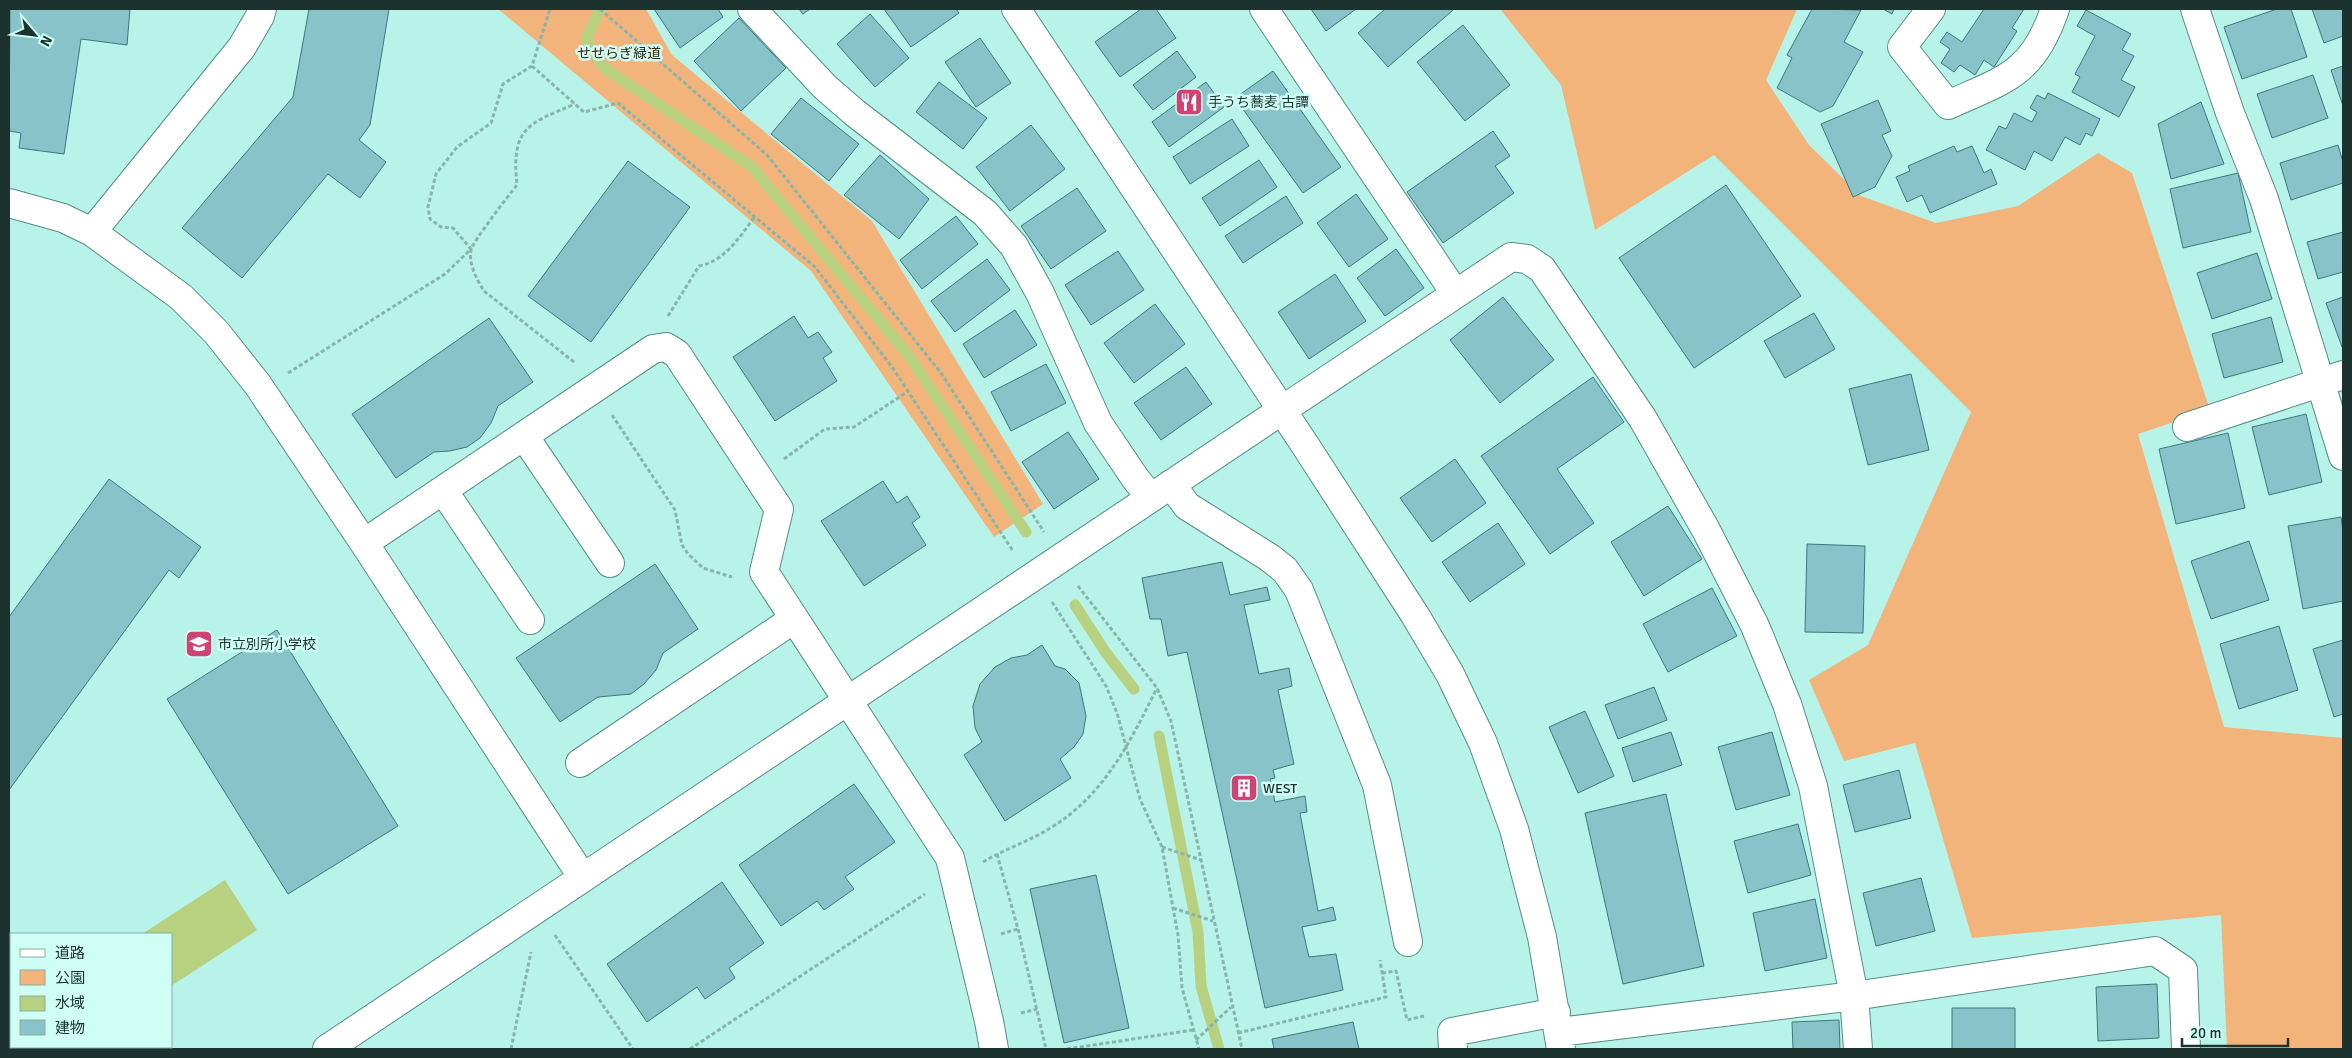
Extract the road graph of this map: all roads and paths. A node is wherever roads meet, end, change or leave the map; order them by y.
1 (262, 9) edge
2 (550, 9) edge
3 (600, 9) edge
4 (752, 9) edge
5 (1016, 9) edge
6 (1264, 9) edge
7 (1931, 9) edge
8 (2055, 9) edge
9 (2194, 9) edge
10 (532, 66) junction
11 (575, 104) junction
12 (9, 204) edge
13 (755, 216) junction
14 (92, 232) junction
15 (471, 249) junction
16 (1455, 293) junction
17 (661, 320) dead end
18 (567, 357) dead end
19 (284, 375) dead end
20 (2332, 378) edge
21 (595, 388) junction
22 (908, 392) junction
23 (1281, 409) junction
24 (2188, 427) dead end
25 (524, 436) junction
26 (2343, 456) edge
27 (758, 478) junction
28 (443, 490) junction
29 (1161, 491) junction
30 (1048, 538) dead end
31 (364, 543) junction
32 (1017, 558) dead end
33 (610, 563) dead end
34 (741, 578) dead end
35 (1075, 581) dead end
36 (1050, 598) dead end
37 (794, 619) junction
38 (530, 620) dead end
39 (1157, 688) junction
40 (848, 702) junction
41 (1126, 750) junction
42 (580, 763) dead end
43 (1162, 847) junction
44 (1201, 860) junction
45 (583, 878) junction
46 (929, 891) dead end
47 (1173, 908) junction
48 (1213, 921) junction
49 (552, 931) dead end
50 (1408, 942) dead end
51 (532, 944) dead end
52 (1854, 996) junction
53 (1232, 1007) junction
54 (1429, 1015) dead end
55 (1193, 1030) junction
56 (1559, 1031) edge
57 (1238, 1033) junction
58 (1196, 1041) junction
59 (327, 1049) edge
60 (511, 1049) edge
61 (633, 1049) edge
62 (690, 1049) edge
63 (994, 1049) edge
64 (1046, 1049) edge
65 (1067, 1049) edge
66 (1199, 1049) edge
67 (1242, 1049) edge
68 (1453, 1049) edge
69 (1858, 1049) edge
70 (2186, 1049) edge

1 - 14 street
2 - 10 path
3 - 30 path
4 - 29 street
5 - 23 street
6 - 16 street
7 - 8 street
9 - 20 street
10 - 11 path
10 - 15 path
11 - 13 path
11 - 15 path
12 - 14 street
13 - 17 path
13 - 22 path
14 - 31 street
15 - 18 path
15 - 19 path
16 - 23 street
16 - 52 street
20 - 24 street
20 - 26 street
21 - 25 street
21 - 27 street
21 - 34 path
22 - 27 path
22 - 32 path
23 - 29 street
23 - 56 street
25 - 28 street
25 - 33 street
27 - 37 street
28 - 31 street
28 - 38 street
29 - 40 street
29 - 50 street
31 - 45 street
35 - 39 path
36 - 41 path
37 - 40 street
37 - 42 street
39 - 41 path
39 - 44 path
40 - 45 street
40 - 63 street
41 - 43 path
41 - 64 path
43 - 44 path
43 - 47 path
44 - 48 path
45 - 59 street
46 - 62 path
47 - 48 path
47 - 55 path
48 - 53 path
49 - 61 path
51 - 60 path
52 - 56 street
52 - 69 street
52 - 70 street
53 - 57 path
53 - 58 path
54 - 57 path
55 - 58 path
55 - 65 path
56 - 68 street
57 - 67 path
58 - 66 path

